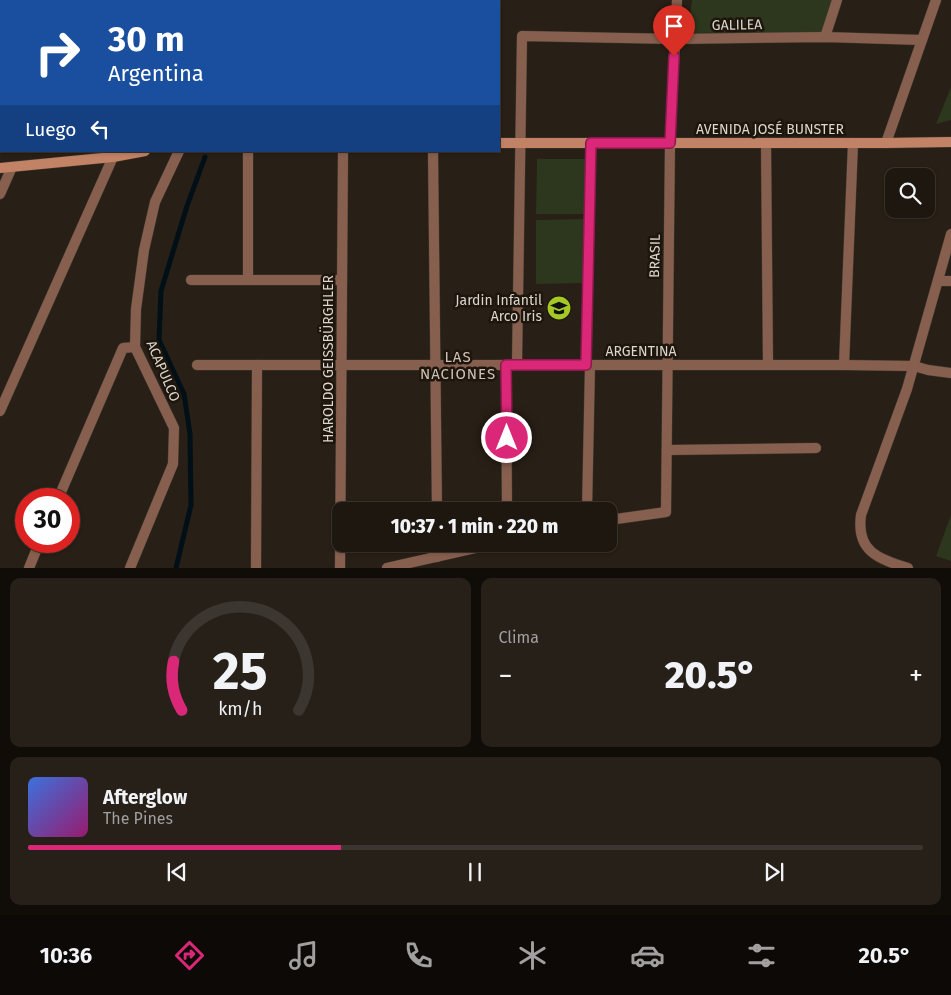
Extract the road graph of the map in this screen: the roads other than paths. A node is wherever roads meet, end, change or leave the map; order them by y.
1 (677, 0) edge
2 (837, 0) edge
3 (936, 0) edge
4 (826, 37) junction
5 (675, 39) junction
6 (922, 40) junction
7 (951, 142) edge
8 (500, 143) edge
9 (520, 143) junction
10 (591, 143) junction
11 (670, 143) junction
12 (766, 143) junction
13 (853, 143) junction
14 (886, 144) junction
15 (139, 152) edge
16 (179, 152) edge
17 (248, 152) edge
18 (342, 152) edge
19 (433, 152) edge
20 (113, 157) junction
21 (12, 167) junction
22 (0, 168) edge
23 (0, 194) edge
24 (951, 234) edge
25 (248, 279) junction
26 (191, 280) dead end
27 (342, 280) junction
28 (938, 281) junction
29 (951, 281) edge
30 (135, 347) junction
31 (517, 364) junction
32 (768, 364) junction
33 (844, 364) junction
34 (198, 365) dead end
35 (257, 365) junction
36 (341, 365) junction
37 (435, 365) junction
38 (506, 365) junction
39 (588, 365) junction
40 (668, 365) junction
41 (914, 366) junction
42 (951, 373) edge
43 (0, 411) edge
44 (816, 448) dead end
45 (667, 450) junction
46 (63, 488) edge
47 (437, 502) edge
48 (507, 502) edge
49 (587, 502) edge
50 (617, 519) edge
51 (438, 552) edge
52 (456, 552) edge
53 (35, 553) edge
54 (438, 556) junction
55 (28, 568) edge
56 (130, 568) edge
57 (256, 568) edge
58 (340, 568) edge
59 (387, 568) edge
60 (908, 568) edge

1 - 5 street, BRASIL
2 - 4 street
3 - 6 street
4 - 5 street, GALILEA
4 - 6 street, GALILEA
5 - 9 street, GALILEA
5 - 11 street, BRASIL
6 - 14 street
7 - 14 street, AVENIDA JOSÉ BUNSTER
8 - 9 street, AVENIDA JOSÉ BUNSTER
9 - 10 street, AVENIDA JOSÉ BUNSTER
9 - 31 street
10 - 11 street, AVENIDA JOSÉ BUNSTER
10 - 39 street
11 - 12 street, AVENIDA JOSÉ BUNSTER
11 - 40 street, BRASIL
12 - 13 street, AVENIDA JOSÉ BUNSTER
12 - 32 street
13 - 14 street, AVENIDA JOSÉ BUNSTER
13 - 33 street
15 - 20 street
16 - 30 street, ACAPULCO
17 - 25 street
18 - 27 street, HAROLDO GEISSBÜRGHLER
19 - 37 street
20 - 21 street
20 - 43 street
21 - 22 street
21 - 23 street
24 - 28 street
25 - 26 street
25 - 27 street
27 - 36 street, HAROLDO GEISSBÜRGHLER
28 - 29 street
28 - 41 street
30 - 46 street
30 - 56 street, ACAPULCO
31 - 38 street, ARGENTINA
31 - 39 street, ARGENTINA
32 - 33 street, ARGENTINA
32 - 40 street, ARGENTINA
33 - 41 street, ARGENTINA
34 - 35 street, ARGENTINA
35 - 36 street, ARGENTINA
35 - 57 street
36 - 37 street, ARGENTINA
36 - 58 street, HAROLDO GEISSBÜRGHLER
37 - 38 street, ARGENTINA
37 - 47 street
38 - 48 street
39 - 40 street, ARGENTINA
39 - 49 street
40 - 45 street, BRASIL
41 - 42 street, ARGENTINA
41 - 60 street
44 - 45 street
45 - 50 street, BRASIL
51 - 54 street
52 - 54 street
53 - 55 street
54 - 59 street

